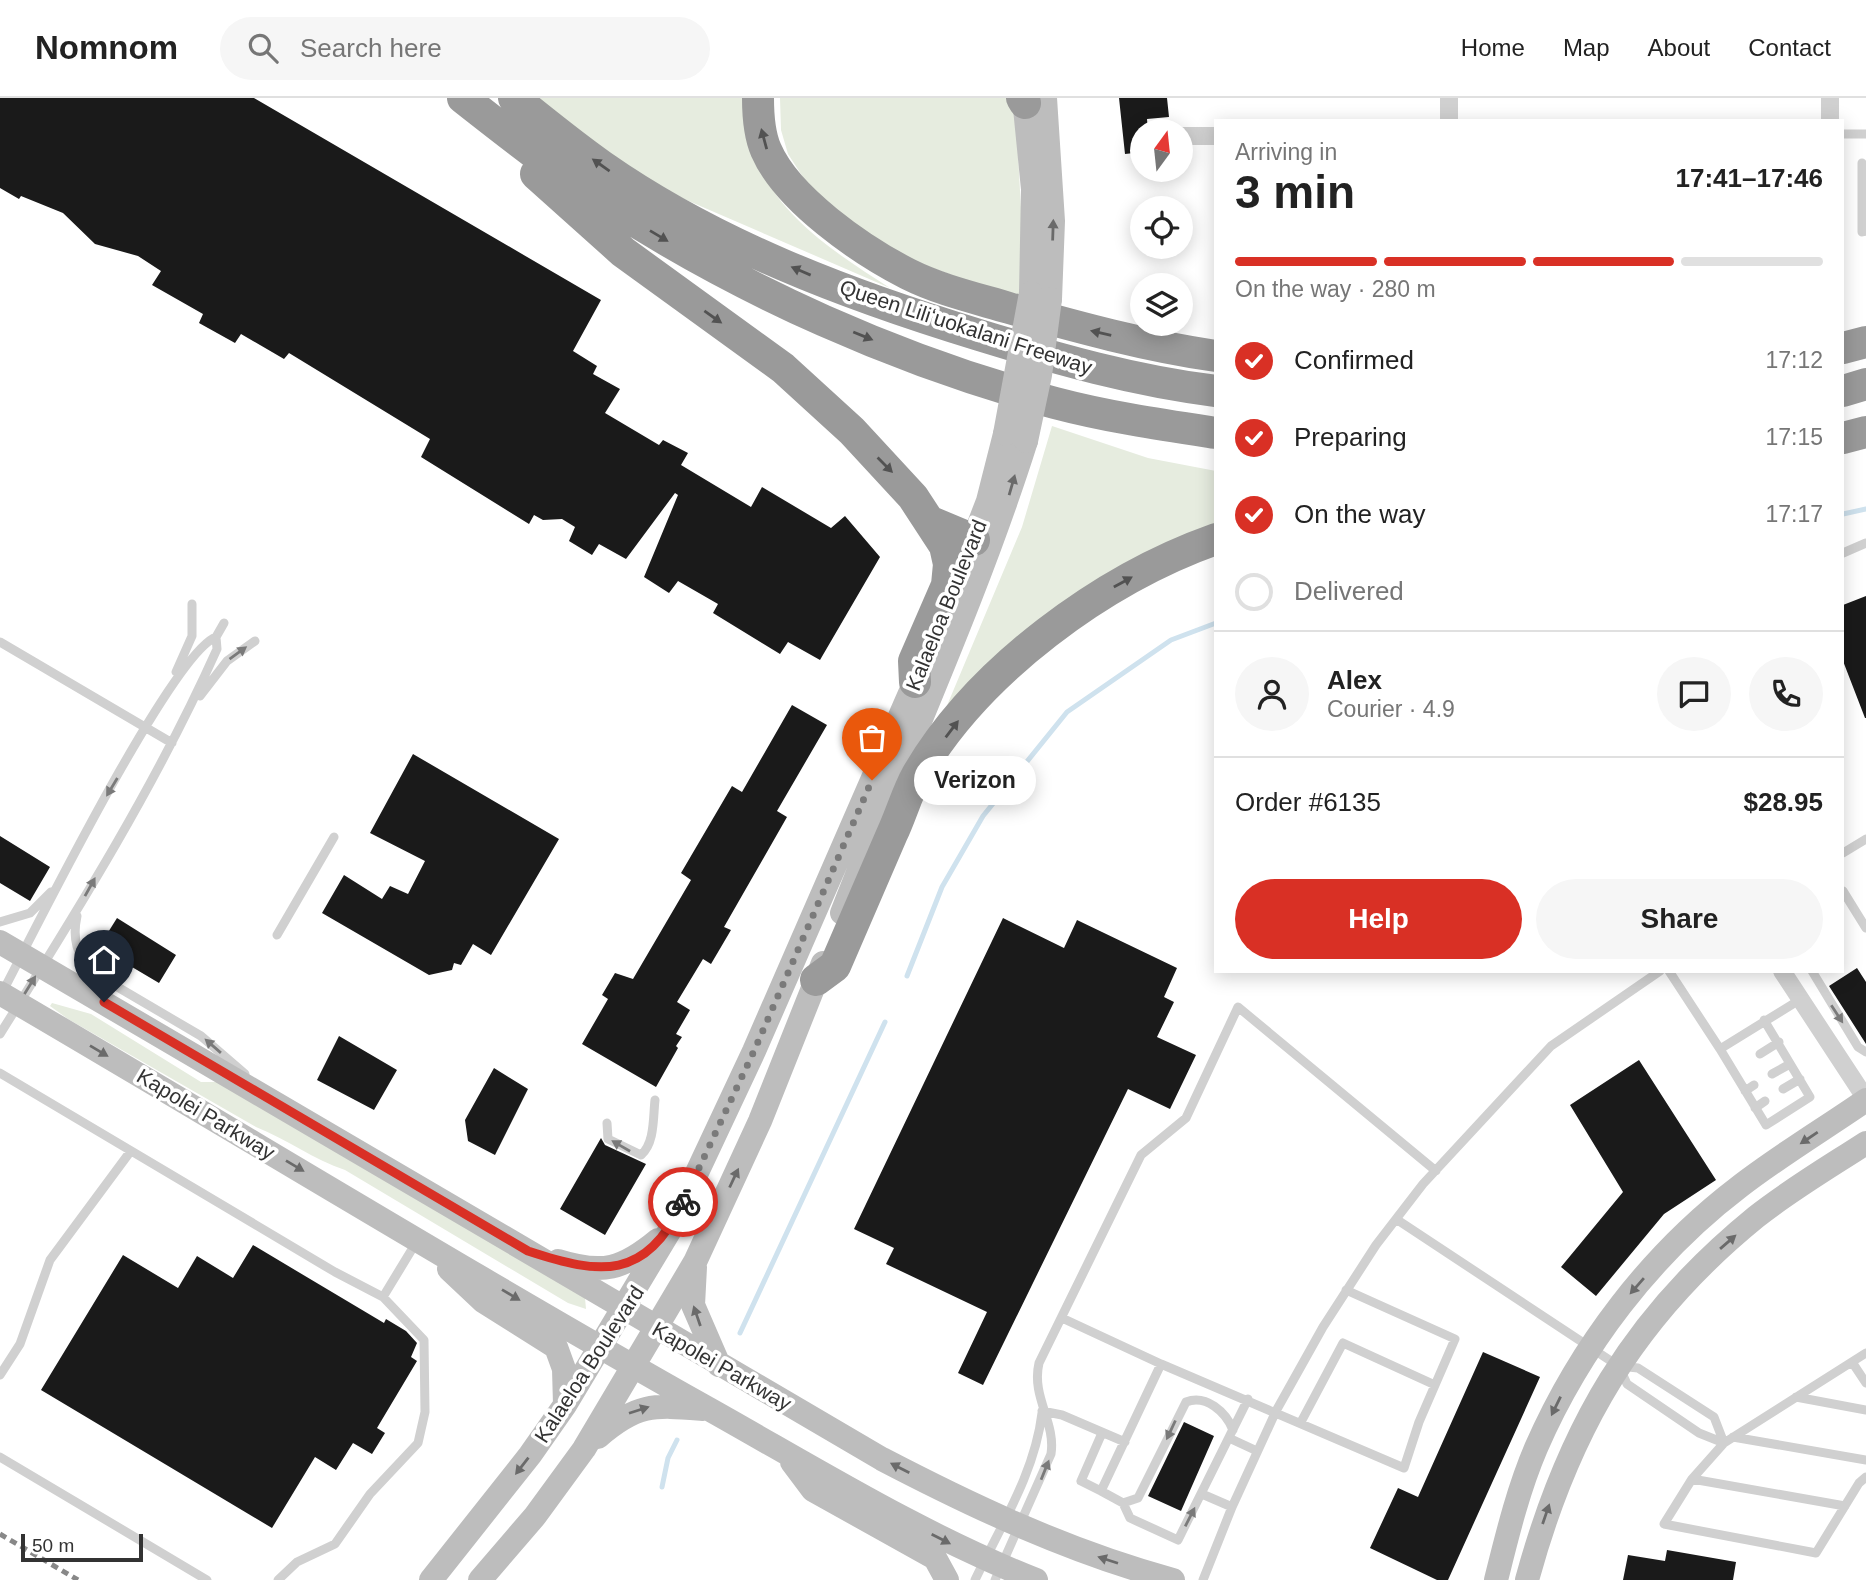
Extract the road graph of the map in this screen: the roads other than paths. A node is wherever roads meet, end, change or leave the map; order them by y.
1 (456, 98) edge
2 (463, 98) edge
3 (514, 98) edge
4 (758, 98) edge
5 (1449, 98) edge
6 (1830, 98) edge
7 (1029, 99) edge
8 (1449, 119) edge
9 (1830, 119) edge
10 (1844, 134) edge
11 (1866, 134) edge
12 (1194, 136) edge
13 (1214, 136) edge
14 (1862, 163) dead end
15 (1866, 231) edge
16 (1866, 339) edge
17 (1844, 340) edge
18 (1844, 348) edge
19 (1214, 356) edge
20 (1866, 384) edge
21 (1214, 391) edge
22 (1844, 391) edge
23 (1056, 404) junction
24 (1214, 433) edge
25 (1016, 437) junction
26 (1214, 453) edge
27 (931, 522) junction
28 (974, 540) junction
29 (1214, 540) edge
30 (1866, 544) edge
31 (1844, 553) edge
32 (192, 604) dead end
33 (224, 623) dead end
34 (216, 637) junction
35 (255, 640) dead end
36 (0, 642) edge
37 (915, 682) junction
38 (170, 688) junction
39 (192, 705) junction
40 (147, 729) junction
41 (172, 743) junction
42 (334, 837) dead end
43 (1866, 839) edge
44 (1844, 852) edge
45 (55, 888) junction
46 (1844, 896) edge
47 (79, 906) junction
48 (0, 922) edge
49 (1866, 928) edge
50 (277, 935) dead end
51 (0, 942) edge
52 (32, 961) junction
53 (1657, 973) edge
54 (1670, 973) edge
55 (1783, 973) edge
56 (1813, 973) edge
57 (816, 979) junction
58 (5, 997) edge
59 (1801, 999) junction
60 (1765, 1020) junction
61 (0, 1034) edge
62 (1779, 1042) junction
63 (1720, 1049) junction
64 (1866, 1052) edge
65 (1760, 1054) dead end
66 (1790, 1064) junction
67 (0, 1073) edge
68 (1773, 1074) dead end
69 (1800, 1079) junction
70 (1754, 1084) dead end
71 (1783, 1089) dead end
72 (1745, 1091) junction
73 (655, 1100) dead end
74 (1866, 1100) edge
75 (1765, 1101) dead end
76 (283, 1107) junction
77 (1755, 1108) junction
78 (607, 1123) dead end
79 (1866, 1143) edge
80 (130, 1152) junction
81 (1436, 1171) junction
82 (1396, 1219) junction
83 (670, 1230) junction
84 (418, 1239) junction
85 (528, 1251) junction
86 (695, 1262) junction
87 (1346, 1290) junction
88 (383, 1297) junction
89 (625, 1308) junction
90 (1062, 1318) junction
91 (657, 1328) junction
92 (600, 1348) junction
93 (1591, 1348) junction
94 (1866, 1353) edge
95 (1852, 1362) junction
96 (1161, 1364) junction
97 (719, 1365) junction
98 (1619, 1366) junction
99 (634, 1367) junction
100 (0, 1376) edge
101 (1866, 1383) edge
102 (1435, 1385) junction
103 (1796, 1397) junction
104 (1248, 1399) junction
105 (565, 1405) junction
106 (710, 1409) junction
107 (1866, 1410) edge
108 (1042, 1411) junction
109 (1276, 1411) junction
110 (1301, 1422) junction
111 (1102, 1433) junction
112 (1231, 1434) junction
113 (1733, 1437) junction
114 (1125, 1442) junction
115 (1724, 1443) junction
116 (584, 1449) junction
117 (1257, 1451) junction
118 (785, 1453) junction
119 (0, 1457) edge
120 (1866, 1460) edge
121 (1866, 1477) edge
122 (1692, 1479) junction
123 (1101, 1491) junction
124 (1202, 1494) junction
125 (1123, 1503) junction
126 (1231, 1507) junction
127 (1845, 1507) junction
128 (1012, 1524) junction
129 (989, 1571) edge
130 (206, 1580) edge
131 (278, 1580) edge
132 (431, 1580) edge
133 (480, 1580) edge
134 (947, 1580) edge
135 (1036, 1580) edge
136 (1173, 1580) edge
137 (1203, 1580) edge
138 (1496, 1580) edge
139 (1527, 1580) edge

1 -> 27 highway
2 -> 23 highway, Queen Liliʻuokalani Freeway
21 -> 3 highway, Queen Liliʻuokalani Freeway
19 -> 4 highway
5 - 8 street
6 - 9 street
7 - 25 main road, Kalaeloa Boulevard, bridge
10 - 11 lane
12 - 13 street
14 - 15 lane
16 - 17 highway
16 - 18 highway
20 - 22 highway
23 - 24 highway, Queen Liliʻuokalani Freeway
23 - 26 highway
25 - 28 main road, Kalaeloa Boulevard
57 -> 25 main road, Kalaeloa Boulevard
27 - 28 highway
27 - 37 highway
28 - 37 main road, Kalaeloa Boulevard
57 -> 29 highway
30 - 31 lane
32 - 38 lane
33 - 34 lane
34 - 38 lane
34 - 39 lane
39 -> 35 lane
36 - 40 lane
37 - 83 main road, Kalaeloa Boulevard
38 - 40 lane
39 - 41 lane
40 - 41 lane
40 -> 45 lane
47 -> 41 lane
42 - 50 lane
43 - 44 lane
45 - 48 lane
45 - 52 lane
46 - 49 lane
47 - 52 lane
76 -> 47 lane
51 - 52 main road, Kapolei Parkway
52 - 58 lane
58 -> 52 lane
52 - 76 main road, Kapolei Parkway
53 - 81 lane
54 - 63 lane
55 - 59 street
56 -> 64 lane
86 -> 57 main road, Kalaeloa Boulevard
58 - 61 lane
58 -> 84 main road, Kapolei Parkway
59 - 60 lane
59 - 74 street
60 - 62 lane
60 - 63 lane
62 - 65 lane
62 - 66 lane
63 - 72 lane
66 - 68 lane
66 - 69 lane
67 - 80 lane
69 - 71 lane
69 - 77 lane
70 - 72 lane
72 - 77 lane
73 -> 78 lane
74 -> 93 main road
75 - 77 lane
76 - 85 main road, Kapolei Parkway
98 -> 79 main road
80 - 88 lane
80 - 100 lane
81 - 82 lane
81 - 90 lane
82 - 87 lane
82 - 93 lane
83 - 85 main road
83 - 89 main road, Kalaeloa Boulevard
84 - 88 lane
84 -> 92 main road, Kapolei Parkway
84 - 105 main road
85 - 89 main road, Kapolei Parkway
86 - 91 main road, Kalaeloa Boulevard
97 -> 86 main road
87 - 102 lane
87 - 109 lane
88 - 131 lane
89 - 91 main road, Kapolei Parkway
89 - 92 main road, Kalaeloa Boulevard
90 - 96 lane
90 - 108 lane
91 - 97 main road, Kapolei Parkway
91 - 99 main road, Kalaeloa Boulevard
92 - 99 main road, Kapolei Parkway
92 - 105 main road, Kalaeloa Boulevard
93 - 98 lane
93 -> 138 main road
94 - 95 lane
95 - 101 lane
95 - 103 lane
96 - 104 lane
96 - 114 lane
128 -> 97 main road, Kapolei Parkway
98 - 115 lane
98 - 115 lane
139 -> 98 main road
99 - 106 main road, Kapolei Parkway
99 - 116 main road, Kalaeloa Boulevard
102 - 110 lane
102 - 110 lane
103 - 107 lane
103 - 113 lane
104 - 109 lane
104 - 112 lane
105 -> 132 main road, Kalaeloa Boulevard
116 -> 106 main road
106 - 118 main road, Kapolei Parkway
108 - 111 lane
108 - 128 lane
128 -> 108 lane
109 - 110 lane
109 - 117 lane
111 - 114 lane
111 - 123 lane
112 - 117 lane
112 - 124 lane
112 -> 125 lane
113 - 115 lane
113 - 120 lane
114 - 123 lane
115 - 122 lane
116 - 133 main road, Kalaeloa Boulevard
117 - 126 lane
118 -> 129 main road, Kapolei Parkway
118 - 134 main road
119 - 130 lane
121 - 127 lane
122 - 127 lane
122 - 127 lane
123 - 125 lane
125 -> 124 lane
124 - 126 lane
126 - 137 lane
128 - 129 lane
128 - 129 lane
136 -> 128 main road, Kapolei Parkway
129 - 135 main road, Kapolei Parkway

